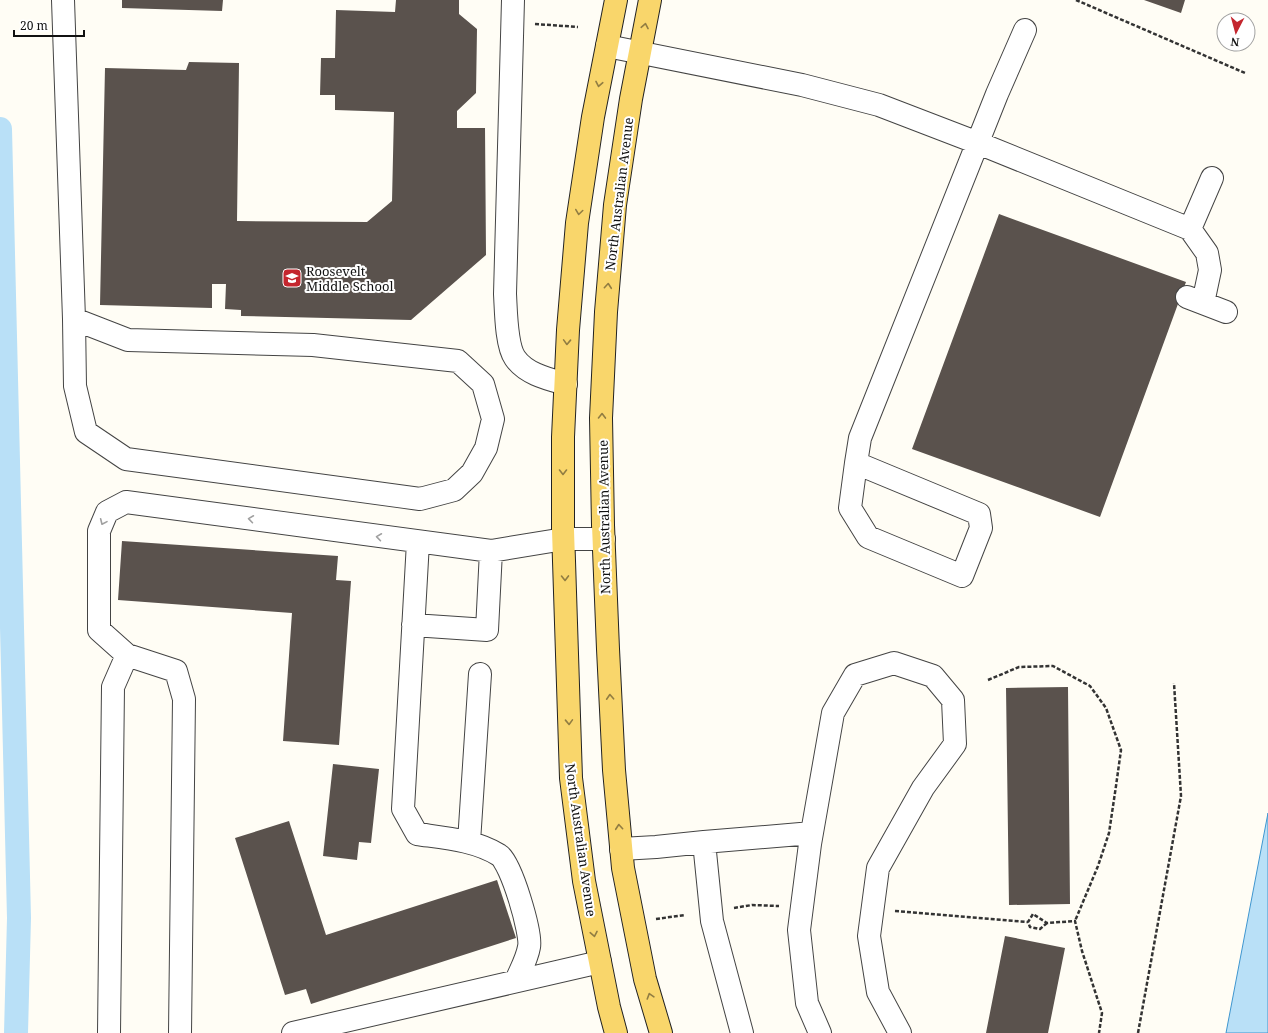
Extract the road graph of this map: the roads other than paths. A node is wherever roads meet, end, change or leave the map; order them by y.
1 (63, 0) edge
2 (513, 0) edge
3 (616, 0) edge
4 (650, 0) edge
5 (1025, 30) dead end
6 (607, 46) junction
7 (640, 52) junction
8 (978, 143) junction
9 (1212, 178) dead end
10 (1190, 229) junction
11 (1226, 312) dead end
12 (74, 319) junction
13 (566, 384) junction
14 (856, 463) junction
15 (604, 538) junction
16 (564, 539) junction
17 (418, 542) junction
18 (491, 551) junction
19 (413, 624) junction
20 (127, 655) junction
21 (480, 674) dead end
22 (812, 833) junction
23 (469, 842) junction
24 (704, 842) junction
25 (621, 849) junction
26 (600, 962) junction
27 (516, 981) junction
28 (109, 1033) edge
29 (180, 1033) edge
30 (293, 1033) edge
31 (616, 1033) edge
32 (661, 1033) edge
33 (742, 1033) edge
34 (820, 1033) edge
35 (900, 1033) edge

1 - 12 lane
2 - 13 lane
3 - 6 main road, North Australian Avenue
7 -> 4 main road, North Australian Avenue
5 - 8 lane
6 - 7 lane
6 -> 13 main road, North Australian Avenue
7 - 8 lane
15 -> 7 main road, North Australian Avenue
8 - 10 lane
8 - 14 lane
9 - 10 lane
10 - 11 lane
12 - 12 lane
13 -> 16 main road, North Australian Avenue
14 - 14 lane
15 - 16 lane
25 -> 15 main road, North Australian Avenue
16 - 18 lane
16 -> 26 main road, North Australian Avenue
17 - 18 lane
17 - 19 lane
17 -> 20 lane
18 - 19 lane
19 - 23 lane
20 - 28 lane
20 - 29 lane
21 - 23 lane
22 - 24 lane
22 - 34 lane
22 - 35 lane
23 - 27 lane
24 - 25 lane
24 - 33 lane
32 -> 25 main road, North Australian Avenue
26 - 27 lane
26 - 31 main road, North Australian Avenue
27 - 30 lane

